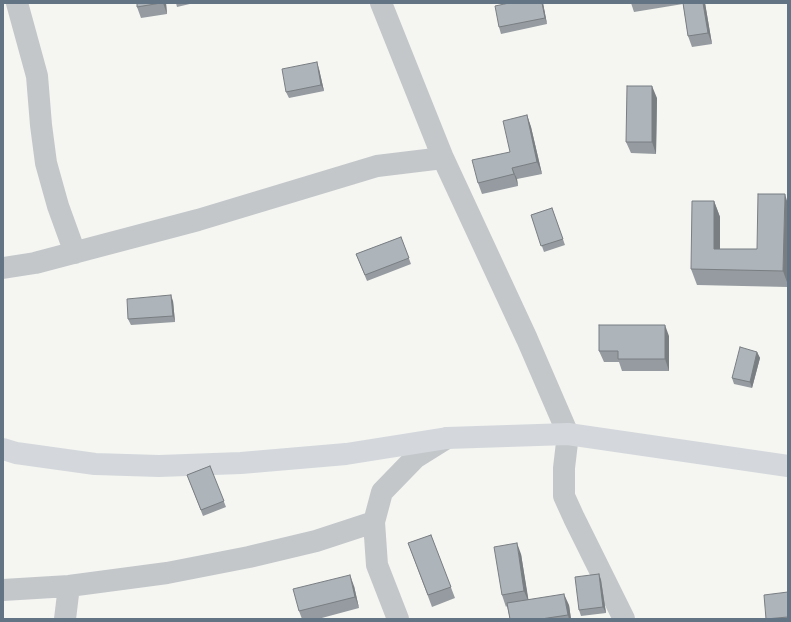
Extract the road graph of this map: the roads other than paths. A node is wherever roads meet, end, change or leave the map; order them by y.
1 (17, 3) edge
2 (381, 3) edge
3 (443, 158) junction
4 (75, 253) junction
5 (3, 268) edge
6 (568, 434) junction
7 (447, 438) junction
8 (3, 448) edge
9 (788, 466) edge
10 (374, 522) junction
11 (69, 586) junction
12 (3, 590) edge
13 (65, 619) edge
14 (398, 619) edge
15 (624, 619) edge

1 - 4 street
2 - 3 street
3 - 4 street
3 - 6 street
4 - 5 street
6 - 7 street
6 - 9 street
6 - 15 street
7 - 8 street
7 - 10 street
10 - 11 street
10 - 14 street
11 - 12 street
11 - 13 street

